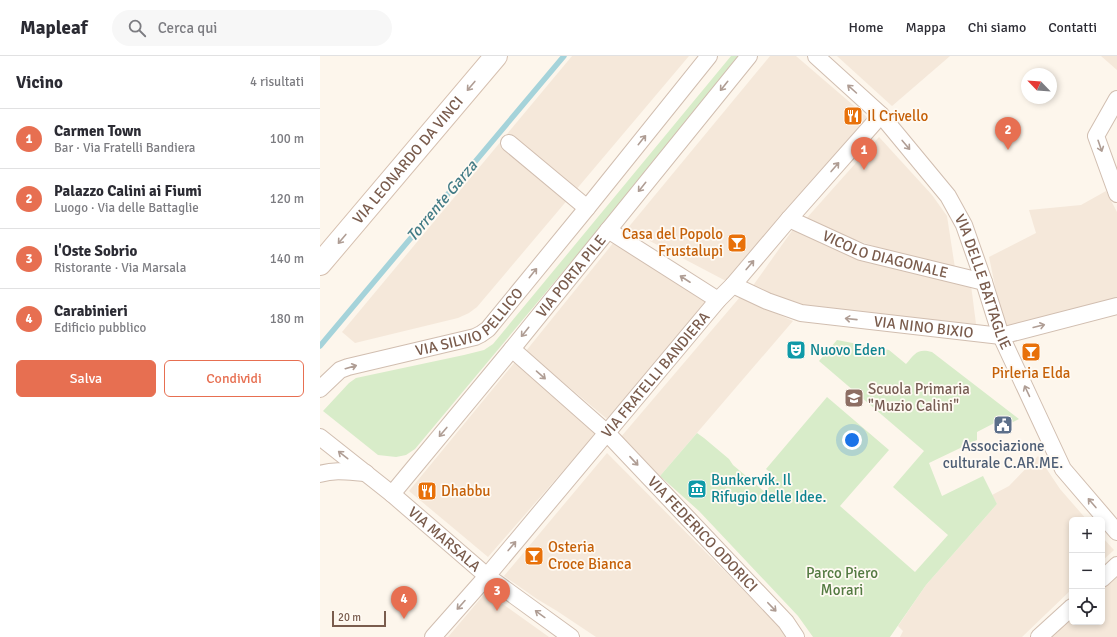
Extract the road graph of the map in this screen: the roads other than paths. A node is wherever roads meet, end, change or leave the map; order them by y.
1 (496, 56) edge
2 (709, 56) edge
3 (748, 56) edge
4 (816, 56) edge
5 (1117, 99) edge
6 (881, 115) junction
7 (508, 144) dead end
8 (1116, 191) edge
9 (587, 208) junction
10 (789, 219) junction
11 (608, 230) junction
12 (320, 264) edge
13 (984, 282) junction
14 (733, 285) junction
15 (718, 300) junction
16 (1117, 306) edge
17 (1001, 336) junction
18 (512, 349) junction
19 (320, 389) edge
20 (608, 433) junction
21 (320, 437) edge
22 (366, 473) junction
23 (320, 474) edge
24 (392, 494) junction
25 (1117, 532) edge
26 (1117, 565) edge
27 (487, 576) junction
28 (1105, 576) edge
29 (1069, 610) edge
30 (433, 637) edge
31 (571, 637) edge
32 (796, 637) edge
33 (1039, 637) edge

1 -> 12 main road, VIA LEONARDO DA VINCI
9 -> 2 street, VIA SILVIO PELLICO
3 -> 11 street, VIA PORTA PILE
6 -> 4 street, VIA DELLE BATTAGLIE
5 -> 8 street
10 -> 6 street, VIA FRATELLI BANDIERA
6 -> 13 street, VIA DELLE BATTAGLIE
7 - 9 street
19 -> 9 street, VIA SILVIO PELLICO
10 - 13 street, VICOLO DIAGONALE
14 -> 10 street, VIA FRATELLI BANDIERA
15 -> 11 street
11 -> 18 street, VIA PORTA PILE
13 - 17 street, VIA DELLE BATTAGLIE
14 - 15 street, VIA FRATELLI BANDIERA
17 -> 14 street, VIA NINO BIXIO
15 - 20 street, VIA FRATELLI BANDIERA
17 -> 16 street, VIA NINO BIXIO
25 -> 17 street, VIA DELLE BATTAGLIE
18 -> 20 street, VIA FEDERICO ODORICI
18 -> 24 street, VIA PORTA PILE
27 -> 20 street, VIA FRATELLI BANDIERA
20 -> 32 street, VIA FEDERICO ODORICI
22 -> 21 street, VIA MARSALA
22 - 23 street
22 - 24 street, VIA MARSALA
24 - 27 street, VIA MARSALA
26 - 28 street
27 -> 30 street, VIA FRATELLI BANDIERA
31 -> 27 street, VIA MARSALA
29 - 33 street

